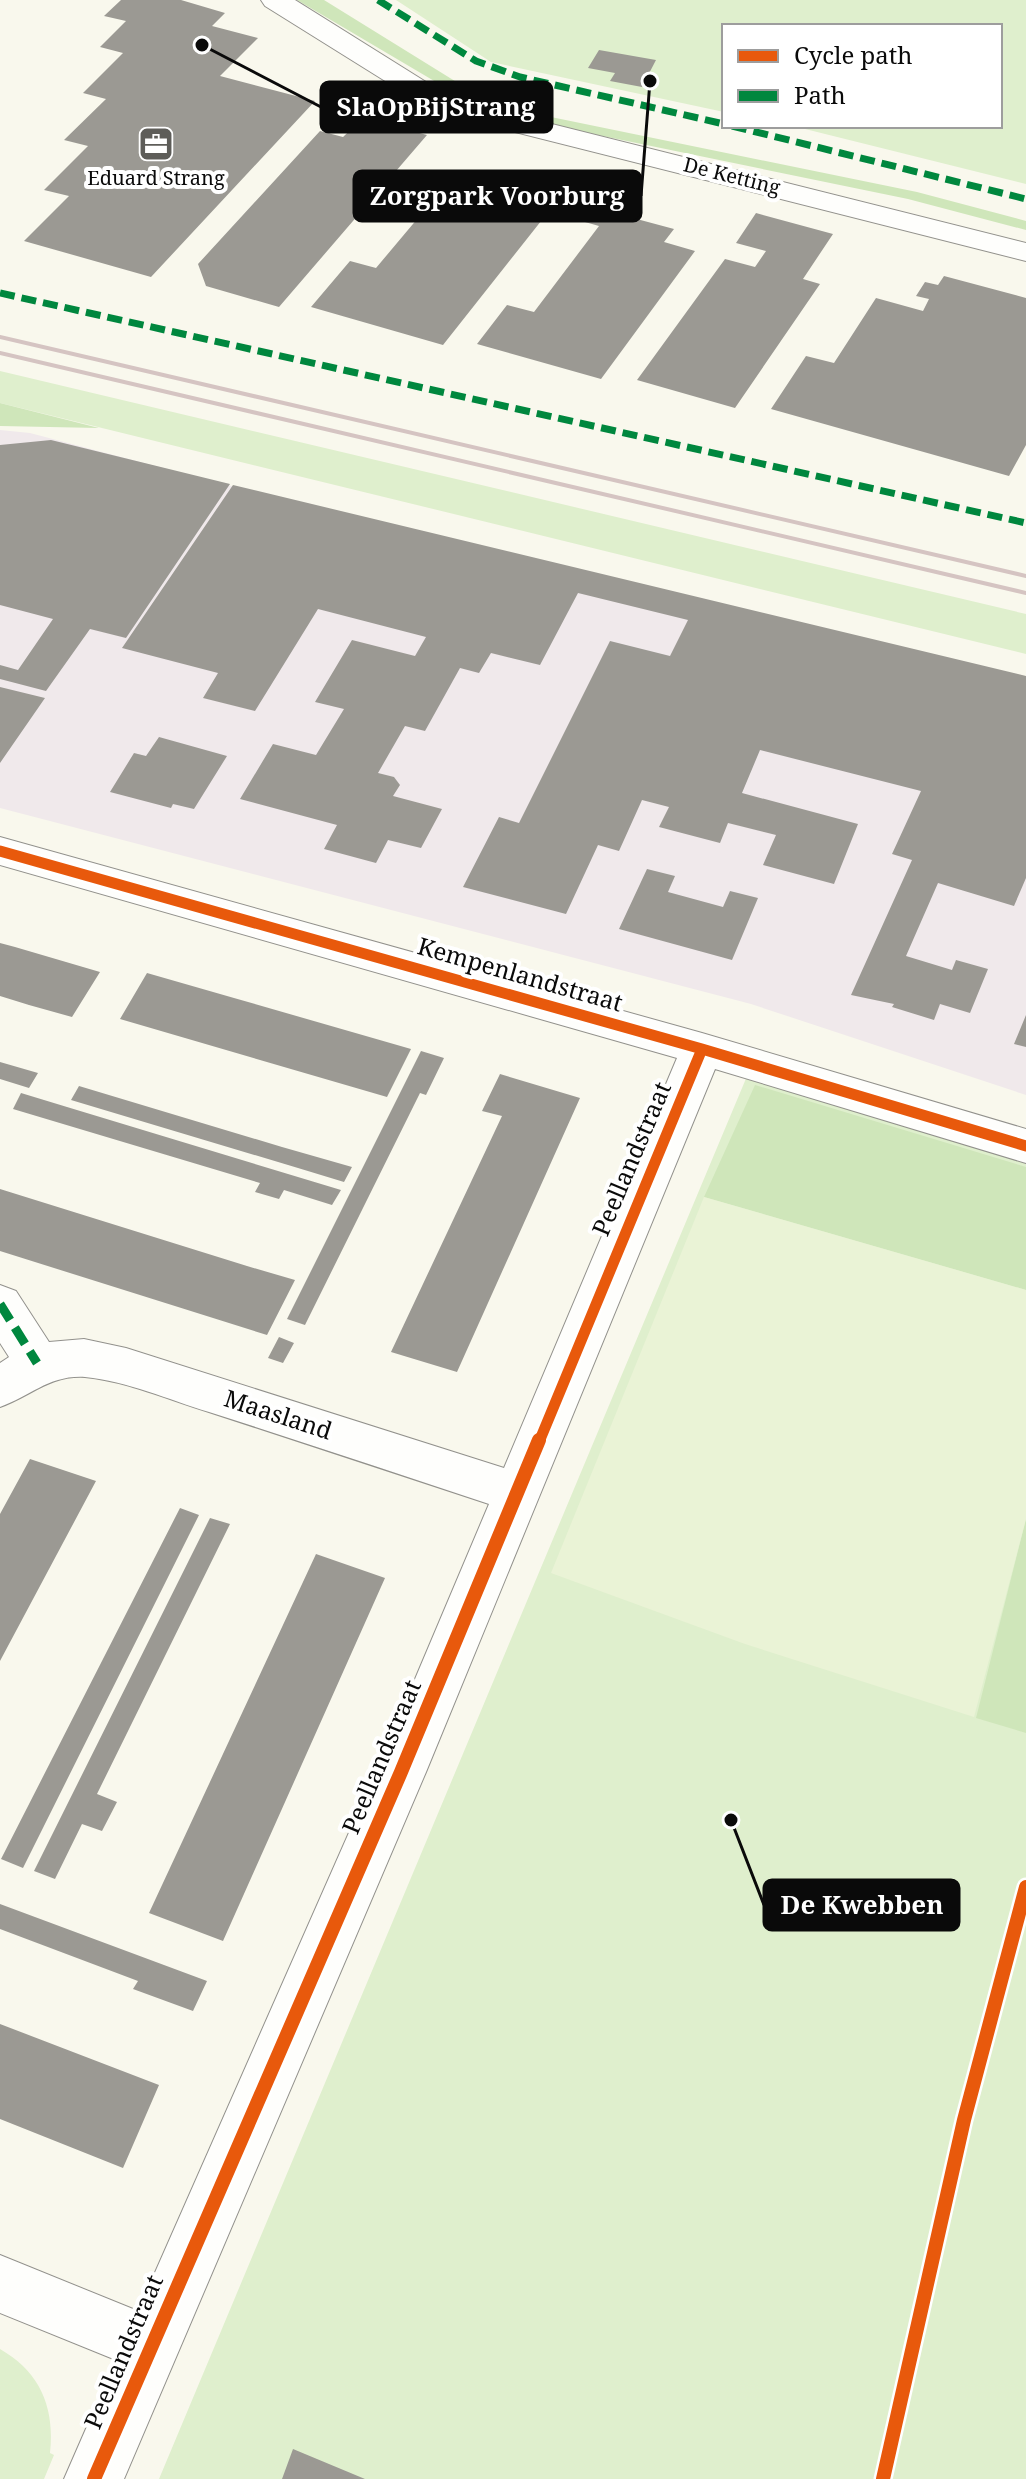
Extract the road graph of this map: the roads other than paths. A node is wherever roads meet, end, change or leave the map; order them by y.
1 (275, 0) edge
2 (1026, 252) edge
3 (0, 851) edge
4 (702, 1049) junction
5 (1026, 1146) edge
6 (0, 1304) edge
7 (18, 1375) edge
8 (516, 1492) junction
9 (0, 2284) edge
10 (150, 2345) junction
11 (94, 2479) edge

1 - 2 street, De Ketting
3 - 4 street, Kempenlandstraat
4 - 5 street, Kempenlandstraat
4 - 8 street, Peellandstraat
6 - 7 street, Maasland
7 - 8 street, Maasland
8 - 10 street, Peellandstraat
9 - 10 street
10 - 11 street, Peellandstraat

